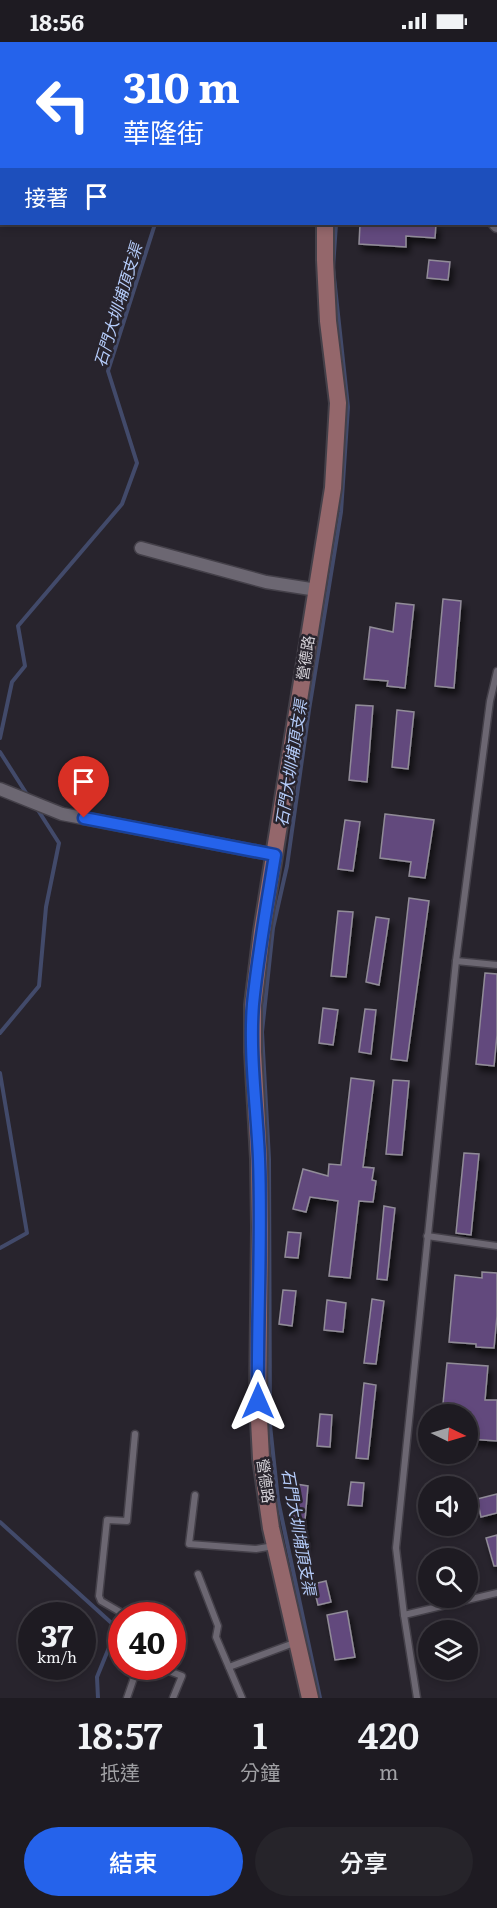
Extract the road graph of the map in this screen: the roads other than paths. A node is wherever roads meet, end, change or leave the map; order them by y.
1 (325, 225) edge
2 (141, 548) dead end
3 (317, 590) junction
4 (497, 671) edge
5 (494, 700) edge
6 (0, 789) edge
7 (275, 855) junction
8 (456, 961) junction
9 (497, 965) edge
10 (427, 1236) junction
11 (497, 1246) edge
12 (135, 1434) dead end
13 (195, 1495) dead end
14 (275, 1546) junction
15 (198, 1574) dead end
16 (497, 1593) edge
17 (108, 1605) edge
18 (404, 1615) junction
19 (298, 1641) junction
20 (229, 1668) junction
21 (133, 1680) edge
22 (180, 1680) edge
23 (127, 1698) edge
24 (173, 1698) edge
25 (242, 1698) edge
26 (310, 1698) edge
27 (417, 1698) edge

1 - 3 street, 營德路
2 - 3 street
3 - 7 street, 營德路
4 - 5 lane
5 - 8 lane
6 - 7 street
7 - 14 street, 營德路
8 - 9 lane
8 - 10 lane
10 - 11 lane
10 - 18 lane
12 - 17 lane
13 - 14 lane
14 - 19 street, 營德路
15 - 20 lane
16 - 18 lane
18 - 27 lane
19 - 20 lane
19 - 26 street, 營德路
20 - 25 lane
21 - 23 lane
22 - 24 lane

